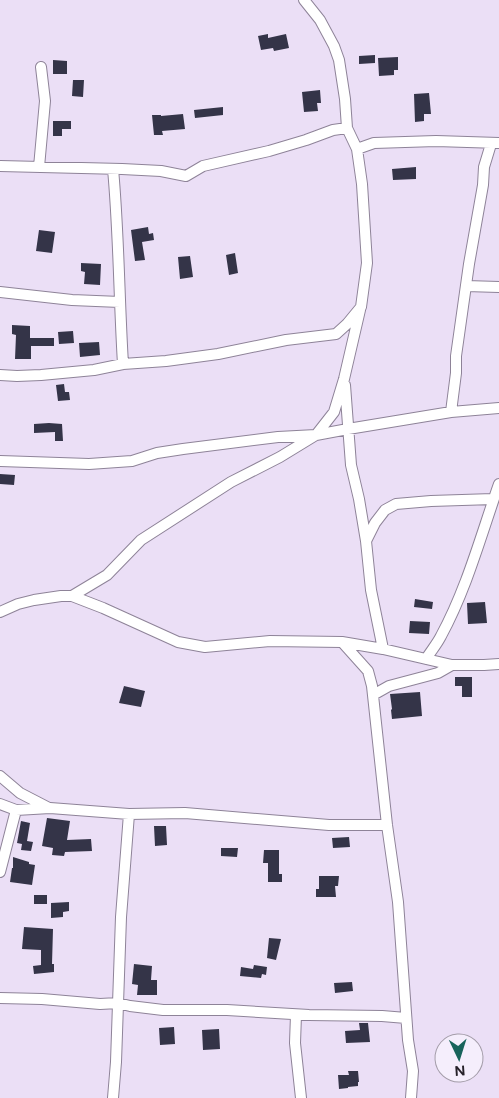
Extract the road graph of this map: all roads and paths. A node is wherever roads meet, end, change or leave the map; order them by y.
1 (304, 0) edge
2 (41, 67) dead end
3 (348, 128) junction
4 (495, 143) edge
5 (357, 150) junction
6 (0, 166) edge
7 (39, 167) junction
8 (113, 169) junction
9 (466, 286) junction
10 (499, 287) edge
11 (0, 292) edge
12 (120, 302) junction
13 (361, 307) junction
14 (123, 364) junction
15 (0, 375) edge
16 (344, 379) junction
17 (499, 408) edge
18 (451, 412) junction
19 (348, 429) junction
20 (316, 435) junction
21 (0, 461) edge
22 (499, 484) edge
23 (493, 499) junction
24 (366, 541) junction
25 (72, 596) junction
26 (0, 612) edge
27 (342, 642) junction
28 (383, 649) junction
29 (426, 659) junction
30 (499, 664) edge
31 (452, 665) junction
32 (373, 695) junction
33 (0, 776) edge
34 (0, 804) edge
35 (50, 808) junction
36 (16, 810) junction
37 (129, 814) junction
38 (387, 825) junction
39 (0, 872) edge
40 (0, 998) edge
41 (118, 1003) junction
42 (296, 1015) junction
43 (406, 1018) junction
44 (113, 1098) edge
45 (301, 1098) edge
46 (411, 1098) edge

1 - 3 street
2 - 7 street
3 - 5 street
3 - 8 street
4 - 5 street
4 - 9 street
5 - 13 street
6 - 7 street
7 - 8 street
8 - 12 street
9 - 10 street
9 - 18 street
11 - 12 street
12 - 14 street
13 - 14 street
13 - 16 street
14 - 15 street
16 - 19 street
16 - 20 street
17 - 18 street
18 - 19 street
19 - 20 street
19 - 24 street
20 - 21 street
20 - 25 street
22 - 23 street
23 - 24 street
23 - 29 street
24 - 28 street
25 - 26 street
25 - 27 street
27 - 28 street
27 - 32 street
28 - 29 street
29 - 31 street
30 - 31 street
31 - 32 street
32 - 38 street
33 - 35 street
34 - 36 street
35 - 36 street
35 - 37 street
36 - 39 street
37 - 38 street
37 - 41 street
38 - 43 street
40 - 41 street
41 - 42 street
41 - 44 street
42 - 43 street
42 - 45 street
43 - 46 street

